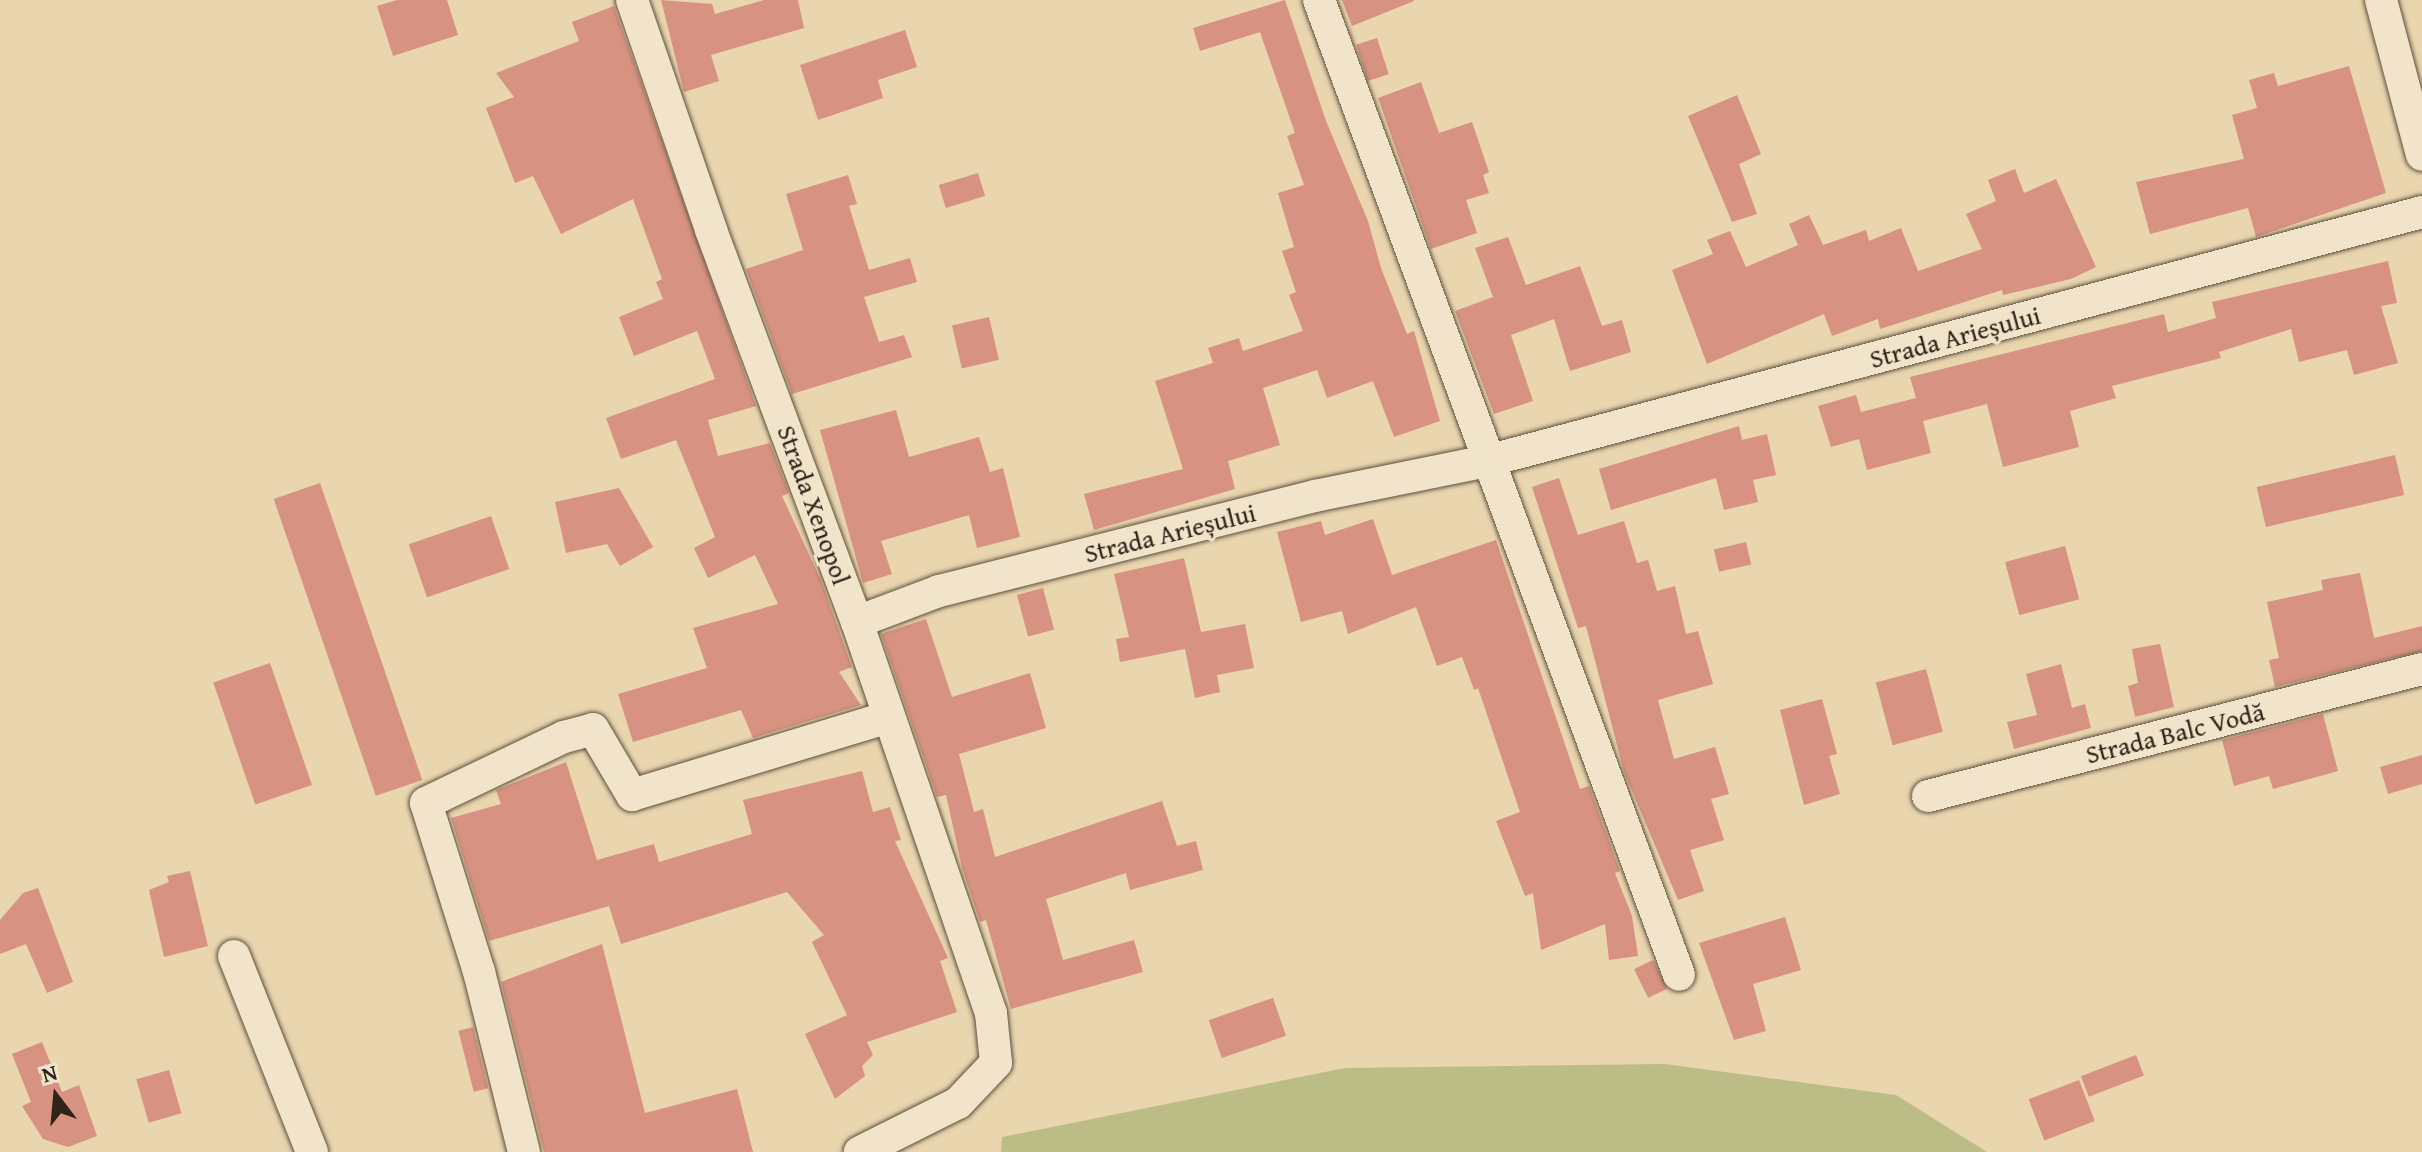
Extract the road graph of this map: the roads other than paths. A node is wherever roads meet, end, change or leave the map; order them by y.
1 (632, 0) edge
2 (1319, 0) edge
3 (2381, 0) edge
4 (2422, 155) edge
5 (2422, 212) edge
6 (1487, 461) junction
7 (857, 622) junction
8 (2422, 669) edge
9 (888, 717) junction
10 (1928, 796) dead end
11 (234, 956) dead end
12 (1679, 975) dead end
13 (312, 1152) edge
14 (524, 1152) edge
15 (860, 1152) edge

1 - 7 street, Strada Xenopol
2 - 6 street
3 - 4 street
5 - 6 street, Strada Arieșului
6 - 7 street, Strada Arieșului
6 - 12 street
7 - 9 street, Strada Xenopol
8 - 10 street, Strada Balc Vodă
9 - 14 street
9 - 15 street, Strada Xenopol
11 - 13 street

